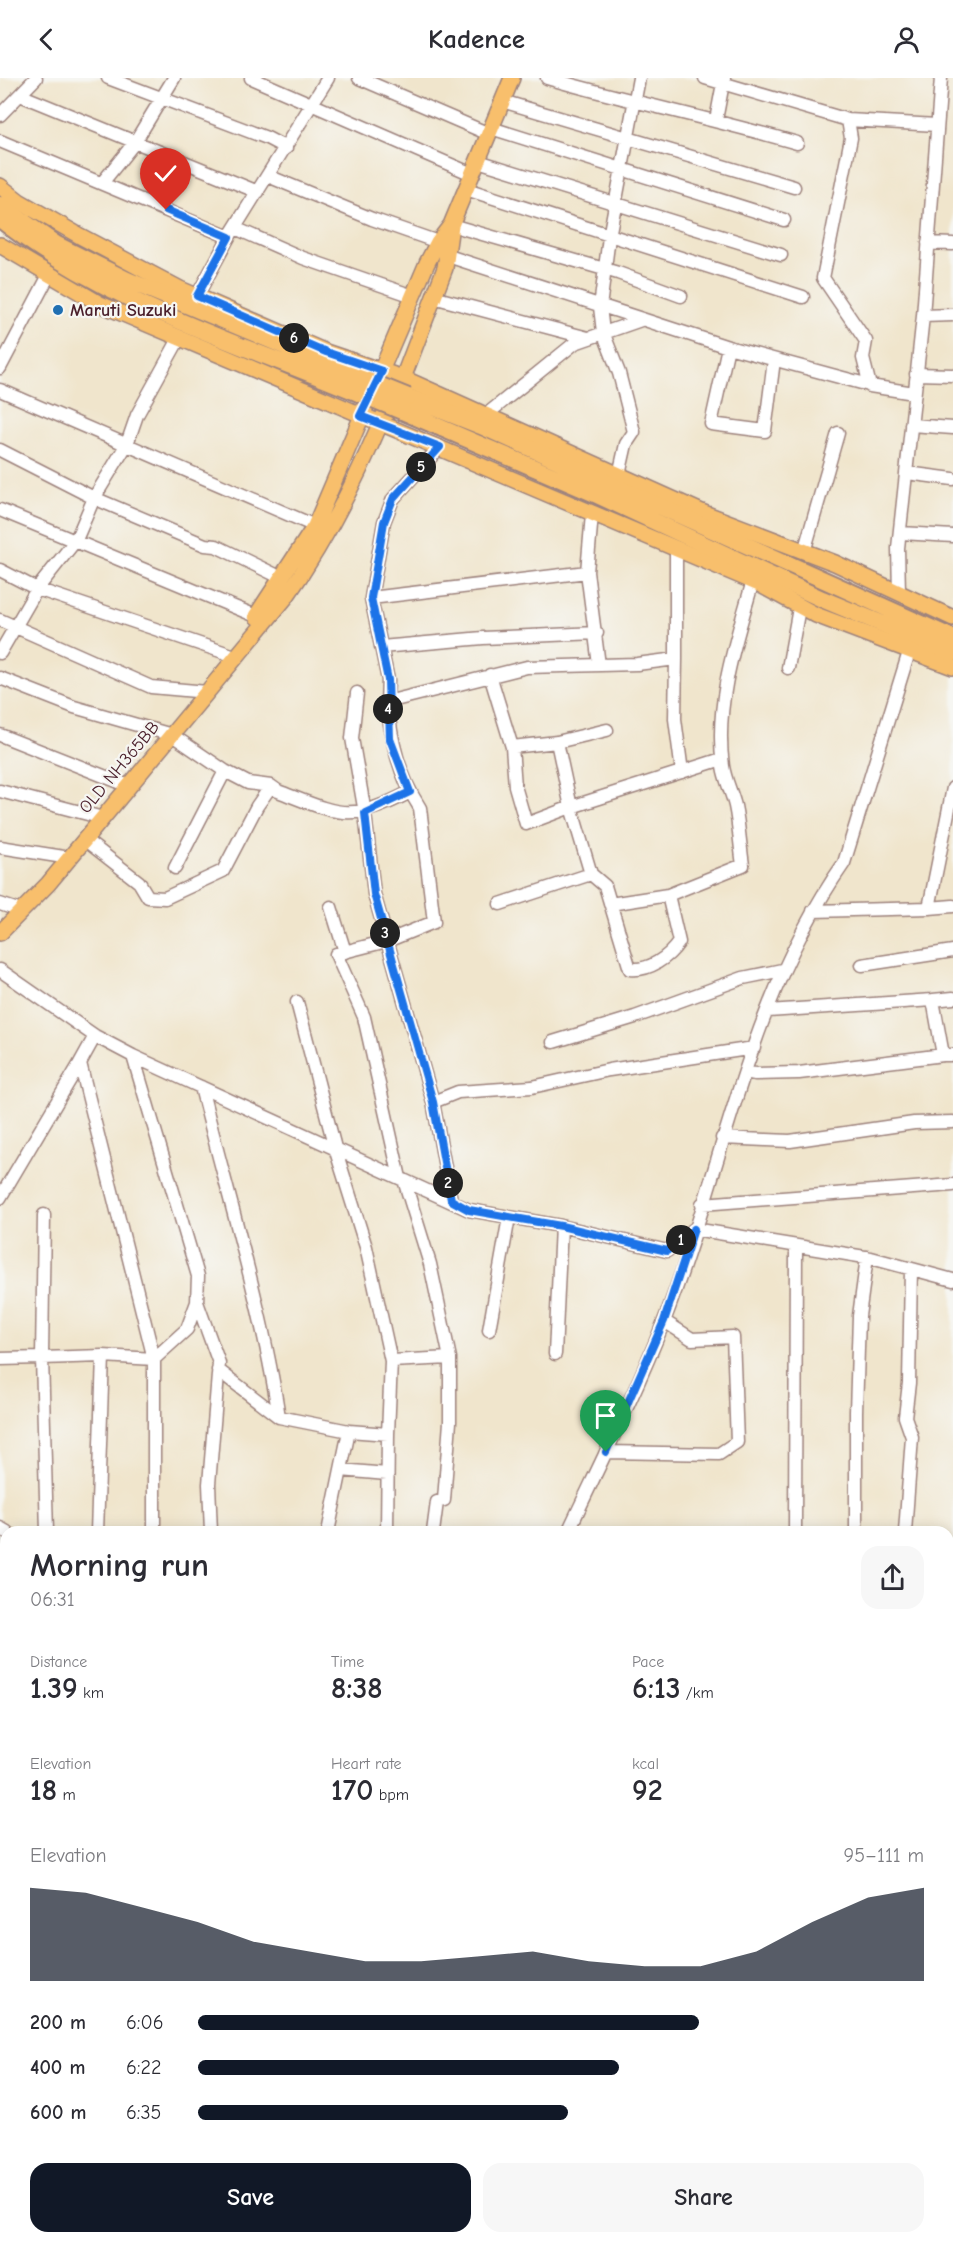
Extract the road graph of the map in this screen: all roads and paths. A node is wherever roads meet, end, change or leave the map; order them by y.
1 (36, 78) edge
2 (108, 78) edge
3 (174, 78) edge
4 (251, 78) edge
5 (328, 78) edge
6 (359, 78) edge
7 (512, 78) edge
8 (547, 78) edge
9 (639, 78) edge
10 (705, 78) edge
11 (940, 78) edge
12 (723, 80) edge
13 (20, 95) junction
14 (163, 99) junction
15 (502, 101) junction
16 (314, 103) junction
17 (634, 104) junction
18 (0, 115) edge
19 (716, 120) junction
20 (848, 120) junction
21 (937, 125) junction
22 (490, 131) junction
23 (629, 138) junction
24 (0, 141) edge
25 (135, 142) junction
26 (797, 143) dead end
27 (286, 148) junction
28 (623, 171) junction
29 (472, 175) junction
30 (268, 176) junction
31 (102, 183) junction
32 (0, 186) edge
33 (794, 188) dead end
34 (258, 192) junction
35 (616, 203) junction
36 (0, 205) edge
37 (0, 219) edge
38 (784, 220) dead end
39 (452, 225) junction
40 (232, 233) junction
41 (609, 237) junction
42 (438, 242) junction
43 (928, 243) junction
44 (953, 244) edge
45 (0, 245) edge
46 (781, 255) dead end
47 (448, 256) junction
48 (604, 269) junction
49 (49, 275) junction
50 (197, 296) junction
51 (413, 296) junction
52 (681, 296) dead end
53 (433, 297) junction
54 (803, 297) dead end
55 (600, 307) junction
56 (953, 315) edge
57 (923, 316) junction
58 (641, 320) junction
59 (603, 332) junction
60 (180, 337) junction
61 (588, 338) junction
62 (728, 347) junction
63 (774, 360) junction
64 (0, 368) edge
65 (382, 371) junction
66 (916, 374) junction
67 (953, 375) edge
68 (403, 378) junction
69 (869, 385) junction
70 (363, 387) junction
71 (0, 390) edge
72 (914, 393) junction
73 (486, 415) junction
74 (360, 416) junction
75 (380, 424) junction
76 (911, 424) junction
77 (953, 428) edge
78 (838, 433) dead end
79 (127, 444) junction
80 (440, 447) junction
81 (0, 450) edge
82 (907, 473) junction
83 (619, 476) junction
84 (953, 479) edge
85 (94, 498) junction
86 (0, 510) edge
87 (592, 514) junction
88 (315, 526) junction
89 (901, 533) junction
90 (953, 536) edge
91 (76, 540) junction
92 (676, 549) junction
93 (804, 552) junction
94 (0, 570) edge
95 (587, 572) junction
96 (282, 578) junction
97 (753, 581) junction
98 (37, 589) junction
99 (899, 593) junction
100 (371, 598) junction
101 (862, 607) junction
102 (800, 608) junction
103 (953, 618) edge
104 (259, 619) junction
105 (0, 620) edge
106 (16, 628) junction
107 (597, 633) junction
108 (953, 638) edge
109 (381, 647) junction
110 (909, 652) junction
111 (0, 653) edge
112 (953, 653) edge
113 (238, 657) junction
114 (676, 659) junction
115 (599, 665) junction
116 (953, 667) edge
117 (788, 668) dead end
118 (490, 675) junction
119 (0, 678) edge
120 (207, 692) junction
121 (357, 693) dead end
122 (387, 702) junction
123 (607, 730) dead end
124 (0, 735) edge
125 (172, 735) junction
126 (557, 742) junction
127 (513, 747) junction
128 (722, 759) junction
129 (225, 771) junction
130 (682, 772) junction
131 (129, 786) junction
132 (271, 786) junction
133 (953, 788) edge
134 (0, 791) edge
135 (410, 792) junction
136 (571, 807) junction
137 (365, 813) junction
138 (103, 818) junction
139 (84, 839) junction
140 (0, 847) edge
141 (70, 858) junction
142 (175, 868) dead end
143 (591, 874) junction
144 (668, 895) junction
145 (0, 904) edge
146 (500, 904) dead end
147 (610, 904) junction
148 (953, 906) edge
149 (331, 907) dead end
150 (928, 908) junction
151 (21, 911) junction
152 (813, 911) junction
153 (0, 933) edge
154 (387, 941) junction
155 (953, 951) edge
156 (345, 952) junction
157 (862, 965) dead end
158 (0, 970) edge
159 (782, 970) junction
160 (953, 998) edge
161 (933, 1000) junction
162 (297, 1002) dead end
163 (768, 1011) junction
164 (95, 1036) junction
165 (553, 1042) dead end
166 (754, 1048) junction
167 (948, 1055) edge
168 (133, 1056) junction
169 (80, 1064) junction
170 (745, 1072) junction
171 (201, 1088) junction
172 (433, 1102) junction
173 (953, 1122) edge
174 (722, 1138) junction
175 (335, 1148) junction
176 (402, 1179) junction
177 (953, 1185) edge
178 (0, 1198) edge
179 (451, 1200) junction
180 (702, 1204) junction
181 (44, 1215) dead end
182 (509, 1217) junction
183 (561, 1226) junction
184 (694, 1229) junction
185 (796, 1246) junction
186 (867, 1257) junction
187 (911, 1269) junction
188 (953, 1280) edge
189 (197, 1302) junction
190 (664, 1321) junction
191 (187, 1329) junction
192 (489, 1330) dead end
193 (208, 1331) junction
194 (555, 1354) dead end
195 (103, 1356) junction
196 (42, 1358) junction
197 (450, 1358) junction
198 (0, 1359) edge
199 (154, 1359) junction
200 (391, 1361) junction
201 (218, 1370) junction
202 (279, 1417) junction
203 (349, 1431) junction
204 (388, 1434) junction
205 (606, 1452) junction
206 (340, 1470) junction
207 (387, 1474) junction
208 (47, 1526) edge
209 (97, 1526) edge
210 (154, 1526) edge
211 (211, 1526) edge
212 (329, 1526) edge
213 (387, 1526) edge
214 (434, 1526) edge
215 (571, 1526) edge
216 (795, 1526) edge
217 (856, 1526) edge
218 (905, 1526) edge

1 - 13 street
2 - 14 street
3 - 14 street
4 - 16 street
5 - 16 street
6 - 22 street
7 - 15 main road
8 - 17 street
9 - 17 street
10 - 12 street
11 - 21 street
12 - 19 street
12 - 20 street
13 - 18 street
13 - 25 street
14 - 25 street
14 - 27 street
15 - 22 main road
15 - 23 street
16 - 27 street
16 - 29 street
17 - 19 street
17 - 23 street
19 - 26 street
20 - 21 street
20 - 69 street
21 - 43 street
22 - 28 street
22 - 29 main road
23 - 28 street
23 - 33 street
24 - 31 street
25 - 31 street
25 - 34 street
27 - 30 street
28 - 35 street
28 - 38 street
29 - 35 street
29 - 39 main road
29 - 41 street
30 - 34 street
30 - 42 street
31 - 40 street
32 - 50 main road
34 - 40 street
35 - 41 street
35 - 46 street
36 - 70 highway
37 - 70 highway
39 - 42 main road, OLD NH365BB
39 - 47 main road
39 - 48 street
40 - 50 street
40 - 51 street
41 - 48 street
41 - 54 street
42 - 51 main road, OLD NH365BB
43 - 44 street
43 - 57 street
45 - 49 main road
47 - 53 main road
47 - 55 street
48 - 52 street
48 - 55 street
49 - 60 main road
49 - 64 street
50 - 65 main road
51 - 65 main road, OLD NH365BB
53 - 61 street
53 - 68 main road
55 - 58 street
55 - 59 street
56 - 57 street
57 - 66 street
58 - 59 street
58 - 62 street
59 - 61 street
59 - 83 street
60 - 74 main road
60 - 79 street
61 - 73 street
62 - 63 street
62 - 63 street
63 - 69 street
65 - 68 main road
65 - 74 main road, OLD NH365BB
66 - 67 street
66 - 72 street
68 - 73 main road
68 - 75 highway
69 - 72 street
70 - 101 highway, bridge
71 - 79 street
72 - 76 street
73 - 83 main road
74 - 75 main road
74 - 88 main road, OLD NH365BB
75 - 80 main road
75 - 104 main road, OLD NH365BB
76 - 77 street
76 - 82 street
78 - 93 street
79 - 85 street
79 - 88 street
80 - 87 main road
80 - 100 street
81 - 85 street
82 - 84 street
82 - 89 street
83 - 93 main road
85 - 91 street
85 - 96 street
86 - 91 street
87 - 92 main road
87 - 95 street
88 - 96 main road, OLD NH365BB
89 - 90 street
89 - 99 street
91 - 98 street
91 - 104 street
92 - 97 main road
92 - 114 street
93 - 99 main road
94 - 98 street
95 - 100 street
95 - 107 street
96 - 104 main road, OLD NH365BB
97 - 102 main road
97 - 128 street
98 - 106 street
98 - 113 street
99 - 103 main road
100 - 109 street
101 - 108 highway
101 - 112 highway
102 - 110 main road
102 - 117 street
104 - 113 main road, OLD NH365BB
105 - 106 street
106 - 111 street
106 - 120 street
107 - 109 street
107 - 115 street
109 - 122 street
110 - 116 main road
110 - 152 street
113 - 120 main road, OLD NH365BB
114 - 115 street
114 - 130 street
115 - 118 street
118 - 122 street
118 - 127 street
119 - 125 street
120 - 125 main road, OLD NH365BB
121 - 137 street
122 - 135 street
123 - 126 street
124 - 131 street
125 - 129 street
125 - 131 main road, OLD NH365BB
126 - 127 street
126 - 136 street
127 - 136 street
128 - 130 street
128 - 144 street
129 - 132 street
129 - 142 street
130 - 136 street
131 - 138 main road, OLD NH365BB
132 - 137 street
132 - 139 street
133 - 150 street
134 - 138 street
135 - 137 street
135 - 154 street
136 - 143 street
137 - 154 street
138 - 139 main road, OLD NH365BB
139 - 141 main road, OLD NH365BB
140 - 141 street
141 - 151 main road, OLD NH365BB
143 - 146 street
143 - 147 street
144 - 147 street
144 - 147 street
145 - 151 street
148 - 150 street
149 - 156 street
150 - 152 street
151 - 153 main road, OLD NH365BB
152 - 159 street
154 - 156 street
154 - 172 street
155 - 157 street
156 - 176 street
158 - 164 street
159 - 163 street
159 - 165 street
160 - 161 street
161 - 163 street
161 - 167 street
162 - 175 street
163 - 166 street
164 - 168 street
164 - 169 street
166 - 170 street
166 - 172 street
167 - 170 street
168 - 171 street
168 - 189 street
169 - 178 street
169 - 199 street
170 - 174 street
171 - 175 street
171 - 202 street
172 - 179 street
173 - 174 street
174 - 180 street
175 - 176 street
175 - 200 street
176 - 179 street
176 - 197 street
177 - 180 street
179 - 182 street
180 - 184 street
181 - 196 street
182 - 183 street
182 - 192 street
183 - 184 street
183 - 194 street
184 - 185 street
184 - 190 street
185 - 186 street
185 - 216 street
186 - 187 street
186 - 217 street
187 - 188 street
187 - 218 street
189 - 191 street
189 - 193 street
190 - 205 street
190 - 205 street
191 - 193 street
191 - 199 street
193 - 201 street
195 - 196 street
195 - 199 street
195 - 209 street
196 - 198 street
196 - 208 street
197 - 200 street
197 - 214 street
199 - 210 street
200 - 204 street
201 - 202 street
201 - 211 street
202 - 203 street
203 - 204 street
203 - 206 street
204 - 207 street
205 - 215 street
206 - 207 street
206 - 212 street
207 - 213 street

